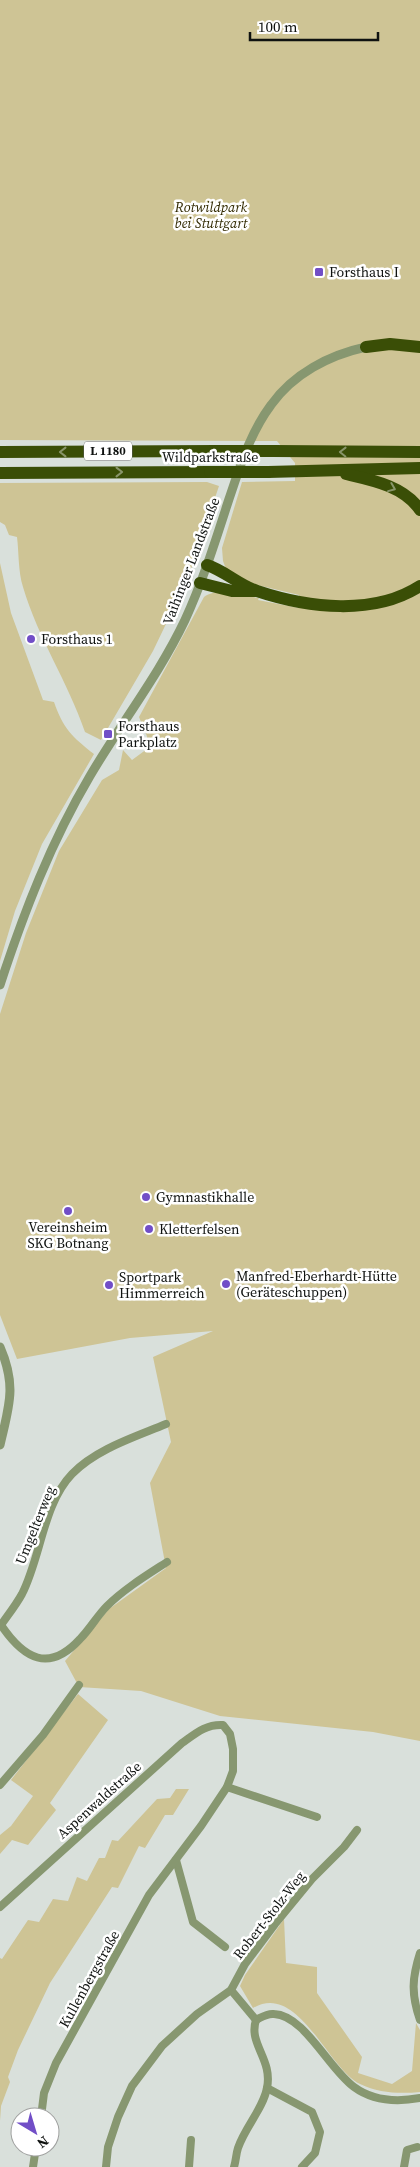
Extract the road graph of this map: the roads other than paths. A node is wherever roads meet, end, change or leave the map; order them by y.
1 (366, 347) joint
2 (420, 347) edge
3 (420, 446) edge
4 (0, 452) edge
5 (392, 452) junction
6 (420, 452) edge
7 (420, 468) edge
8 (332, 471) junction
9 (0, 473) edge
10 (420, 510) edge
11 (207, 565) junction
12 (420, 576) edge
13 (200, 583) junction
14 (420, 586) edge
15 (256, 591) junction
16 (404, 596) junction
17 (0, 985) edge
18 (0, 1347) edge
19 (166, 1424) dead end
20 (0, 1445) edge
21 (167, 1562) dead end
22 (0, 1625) edge
23 (79, 1685) dead end
24 (223, 1725) joint
25 (0, 1785) edge
26 (227, 1787) junction
27 (317, 1817) dead end
28 (357, 1830) dead end
29 (176, 1860) junction
30 (0, 1907) edge
31 (225, 1947) dead end
32 (420, 1953) edge
33 (231, 1990) junction
34 (256, 2020) junction
35 (420, 2020) edge
36 (267, 2088) junction
37 (420, 2098) edge
38 (42, 2107) edge
39 (191, 2140) dead end
40 (417, 2146) dead end
41 (106, 2167) edge
42 (189, 2167) edge
43 (234, 2167) edge
44 (302, 2167) edge
45 (404, 2167) edge

1 - 2 highway
1 - 11 street, Vaihinger Landstraße
3 - 5 highway
5 -> 4 highway, Wildparkstraße / L 1180, bridge
5 - 6 highway, Wildparkstraße / L 1180
7 - 8 highway, Wildparkstraße / L 1180
9 -> 8 highway, Wildparkstraße / L 1180, bridge
8 -> 10 highway, L 1180
11 - 13 street, Vaihinger Landstraße
11 - 15 highway
12 - 16 highway
13 - 15 highway
13 - 17 street, Vaihinger Landstraße
14 - 16 highway
15 - 16 highway
18 - 20 street
19 - 22 street, Umgelterweg
21 - 22 street
23 - 25 street
24 - 26 street, Kullenbergstraße
24 - 30 street, Aspenwaldstraße
26 - 27 street
26 - 29 street, Kullenbergstraße
28 - 33 street, Robert-Stolz-Weg
29 - 31 street
29 - 38 street, Kullenbergstraße
32 - 35 street
33 - 34 street
33 - 41 street
34 - 36 street
34 - 37 street
36 - 43 street
36 - 44 street
39 - 42 street
40 - 45 street

